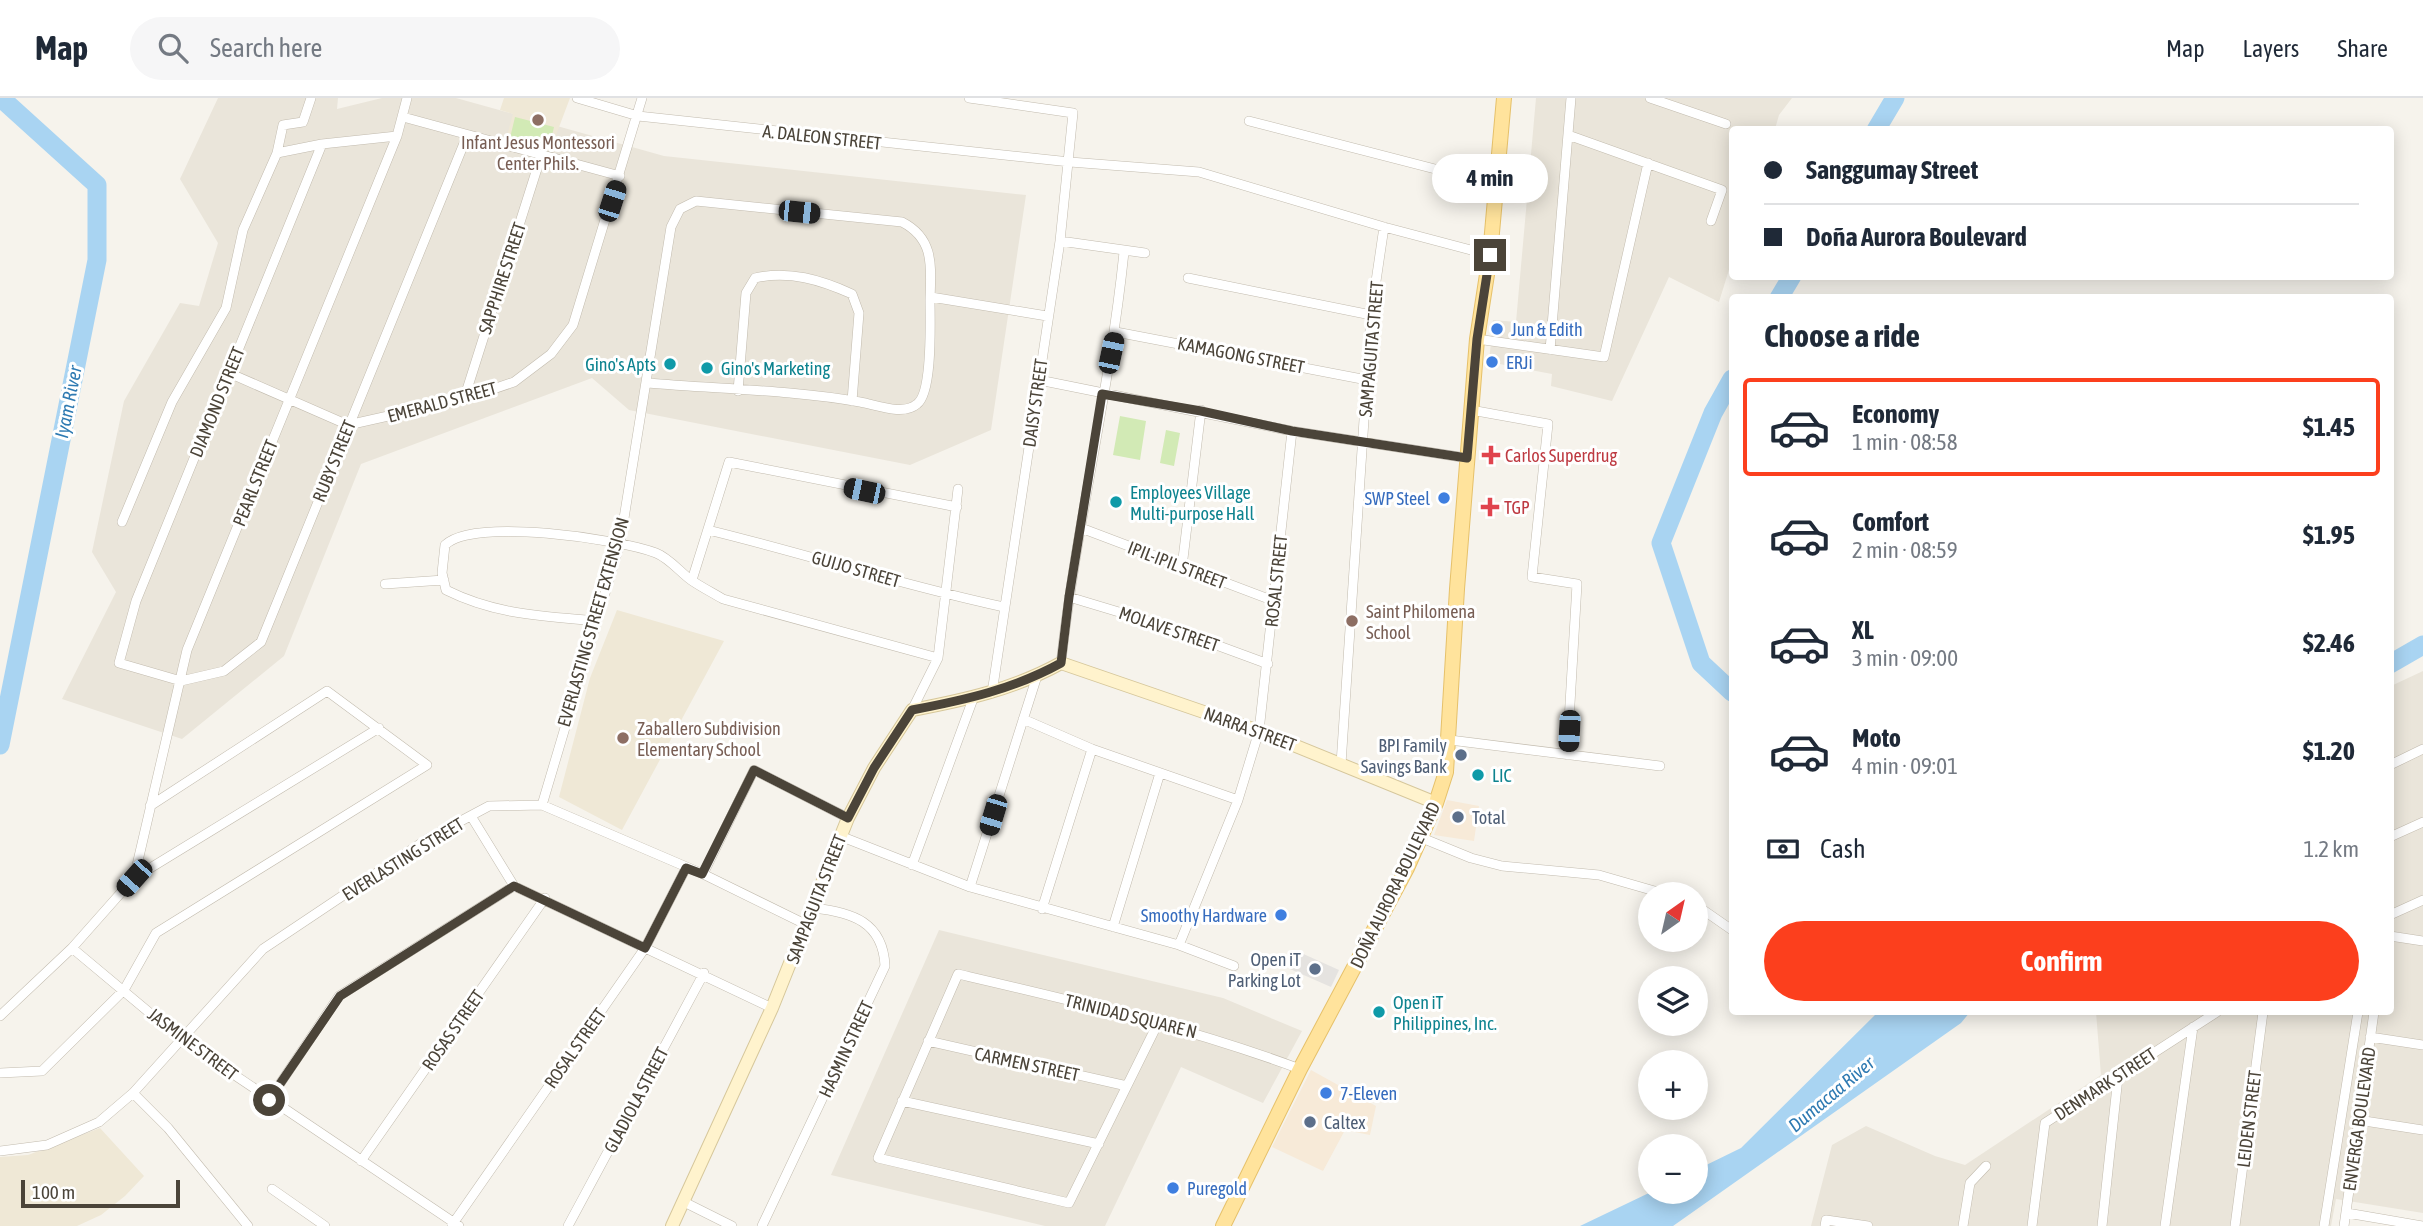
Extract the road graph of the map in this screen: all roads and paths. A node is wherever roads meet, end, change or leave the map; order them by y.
1 (311, 98) edge
2 (407, 98) edge
3 (577, 98) edge
4 (642, 98) edge
5 (969, 98) edge
6 (1504, 98) edge
7 (1571, 98) edge
8 (1650, 98) edge
9 (638, 116) junction
10 (403, 117) junction
11 (1249, 121) dead end
12 (1726, 124) dead end
13 (1568, 135) junction
14 (397, 136) junction
15 (467, 136) junction
16 (322, 144) junction
17 (277, 153) junction
18 (541, 156) junction
19 (1070, 162) junction
20 (1648, 163) junction
21 (620, 176) junction
22 (1497, 185) junction
23 (1711, 221) dead end
24 (1384, 228) junction
25 (1060, 242) junction
26 (1124, 252) junction
27 (1145, 253) dead end
28 (1490, 255) junction
29 (1188, 278) dead end
30 (930, 297) junction
31 (1371, 315) junction
32 (1047, 316) junction
33 (1116, 332) junction
34 (1477, 339) junction
35 (1550, 350) junction
36 (229, 373) junction
37 (1039, 380) junction
38 (1367, 380) junction
39 (648, 383) junction
40 (738, 391) junction
41 (1102, 394) junction
42 (464, 399) junction
43 (288, 400) junction
44 (852, 401) junction
45 (1471, 410) junction
46 (1201, 411) junction
47 (348, 425) junction
48 (1292, 431) junction
49 (1364, 442) junction
50 (1467, 458) junction
51 (958, 489) dead end
52 (957, 507) junction
53 (122, 522) dead end
54 (1081, 527) junction
55 (708, 530) junction
56 (620, 543) junction
57 (1182, 567) junction
58 (444, 580) junction
59 (692, 580) junction
60 (385, 584) dead end
61 (946, 595) junction
62 (1069, 597) junction
63 (1274, 601) junction
64 (1004, 607) junction
65 (597, 621) junction
66 (938, 658) junction
67 (119, 663) joint
68 (1061, 663) junction
69 (1268, 664) junction
70 (1037, 676) junction
71 (181, 681) junction
72 (992, 693) junction
73 (974, 699) junction
74 (912, 710) junction
75 (1023, 719) junction
76 (379, 728) junction
77 (1259, 731) junction
78 (1450, 740) junction
79 (1092, 749) junction
80 (2423, 750) edge
81 (1567, 755) junction
82 (2394, 763) edge
83 (1341, 764) junction
84 (1660, 766) dead end
85 (1160, 773) junction
86 (1238, 800) junction
87 (1436, 803) junction
88 (542, 805) junction
89 (150, 806) junction
90 (471, 816) junction
91 (848, 818) junction
92 (2423, 822) edge
93 (2394, 835) edge
94 (840, 836) junction
95 (1422, 838) junction
96 (912, 865) junction
97 (686, 868) junction
98 (702, 874) junction
99 (134, 878) junction
100 (514, 886) junction
101 (1638, 886) edge
102 (970, 887) junction
103 (545, 898) junction
104 (2423, 900) edge
105 (813, 908) junction
106 (1042, 909) junction
107 (1708, 913) edge
108 (2394, 913) edge
109 (807, 925) junction
110 (1113, 927) junction
111 (1729, 928) edge
112 (2394, 937) edge
113 (2423, 941) edge
114 (1179, 945) junction
115 (72, 948) junction
116 (645, 948) junction
117 (1234, 966) dead end
118 (704, 973) junction
119 (124, 990) junction
120 (772, 1008) junction
121 (2212, 1015) edge
122 (2263, 1015) edge
123 (2358, 1015) edge
124 (2374, 1015) edge
125 (0, 1016) edge
126 (1159, 1021) junction
127 (2193, 1027) junction
128 (2370, 1037) junction
129 (181, 1039) junction
130 (928, 1041) junction
131 (2423, 1045) edge
132 (1300, 1069) junction
133 (0, 1073) edge
134 (2118, 1077) junction
135 (1126, 1086) junction
136 (133, 1093) junction
137 (269, 1100) junction
138 (902, 1101) junction
139 (2358, 1120) junction
140 (2423, 1130) edge
141 (1099, 1144) junction
142 (0, 1151) edge
143 (361, 1161) junction
144 (1986, 1166) dead end
145 (272, 1189) dead end
146 (684, 1202) junction
147 (2347, 1213) junction
148 (1825, 1223) edge
149 (454, 1225) edge
150 (248, 1226) edge
151 (325, 1226) edge
152 (568, 1226) edge
153 (671, 1226) edge
154 (732, 1226) edge
155 (762, 1226) edge
156 (1223, 1226) edge
157 (1868, 1226) edge
158 (1963, 1226) edge
159 (2032, 1226) edge
160 (2102, 1226) edge
161 (2165, 1226) edge
162 (2235, 1226) edge
163 (2325, 1226) edge
164 (2344, 1226) edge
165 (2423, 1226) edge

1 - 17 street
2 - 10 street, PEARL STREET
3 - 9 street, A. DALEON STREET
4 - 9 street, EMERALD STREET
5 - 19 street, DAISY STREET
6 - 22 main road, DOÑA AURORA BOULEVARD
7 - 13 street
8 - 12 street
9 - 19 street, A. DALEON STREET
9 - 21 street, EMERALD STREET
10 - 14 street, PEARL STREET
10 - 15 street
11 - 22 street
13 - 20 street
13 - 35 street
14 - 16 street
14 - 43 street, PEARL STREET
15 - 18 street
15 - 47 street, RUBY STREET
16 - 17 street
16 - 36 street, DIAMOND STREET
17 - 53 street
18 - 21 street
18 - 42 street, SAPPHIRE STREET
19 - 24 street, A. DALEON STREET
19 - 25 street, DAISY STREET
20 - 23 street
20 - 35 street
21 - 42 street, EMERALD STREET
22 - 28 main road, DOÑA AURORA BOULEVARD
24 - 28 street, A. DALEON STREET
24 - 31 street, SAMPAGUITA STREET
25 - 26 street
25 - 32 street, DAISY STREET
26 - 27 street
26 - 33 street
28 - 34 main road, DOÑA AURORA BOULEVARD
29 - 31 street
30 - 32 street
30 - 39 street, EVERLASTING STREET EXTENSION
30 - 44 street
31 - 38 street, SAMPAGUITA STREET
32 - 37 street, DAISY STREET
33 - 38 street, KAMAGONG STREET
33 - 41 street
34 - 35 street
34 - 45 main road, DOÑA AURORA BOULEVARD
36 - 43 street
36 - 67 street, DIAMOND STREET
37 - 41 street
37 - 64 street, DAISY STREET
38 - 49 street, SAMPAGUITA STREET
39 - 40 street
39 - 56 street, EVERLASTING STREET EXTENSION
40 - 44 street
40 - 44 street
41 - 46 street
41 - 54 street
42 - 47 street, EMERALD STREET
43 - 47 street
43 - 71 street, PEARL STREET
45 - 50 main road, DOÑA AURORA BOULEVARD
45 - 81 street
46 - 48 street
46 - 57 street
47 - 71 street, RUBY STREET
48 - 49 street
48 - 63 street, ROSAL STREET
49 - 50 street
49 - 83 street, SAMPAGUITA STREET
50 - 78 main road, DOÑA AURORA BOULEVARD
51 - 52 street, SAMPAGUITA STREET
52 - 55 street
52 - 61 street, SAMPAGUITA STREET
54 - 57 street, IPIL-IPIL STREET
54 - 62 street
55 - 59 street
55 - 61 street, GUIJO STREET
56 - 58 street
56 - 59 street
56 - 65 street, EVERLASTING STREET EXTENSION
57 - 63 street, IPIL-IPIL STREET
58 - 60 street
58 - 65 street
59 - 66 street
61 - 64 street, GUIJO STREET
61 - 66 street, SAMPAGUITA STREET
62 - 68 street
62 - 69 street, MOLAVE STREET
63 - 69 street, ROSAL STREET
64 - 72 street, DAISY STREET
65 - 88 street, EVERLASTING STREET EXTENSION
66 - 74 street, SAMPAGUITA STREET
67 - 71 street, RUBY STREET
68 - 70 street
68 - 77 street, NARRA STREET
69 - 77 street, ROSAL STREET
70 - 72 street
70 - 75 street
71 - 89 street, PEARL STREET
72 - 73 street
73 - 74 street
73 - 96 street
74 - 91 street, SAMPAGUITA STREET
75 - 79 street
75 - 102 street
76 - 89 street
76 - 99 street
76 - 119 street
77 - 83 street, NARRA STREET
77 - 86 street, ROSAL STREET
78 - 81 street
78 - 87 main road, DOÑA AURORA BOULEVARD
79 - 85 street
79 - 106 street
80 - 82 street
81 - 84 street
83 - 87 street, NARRA STREET
85 - 86 street
85 - 110 street
86 - 114 street, ROSAL STREET
87 - 95 main road, DOÑA AURORA BOULEVARD
88 - 90 street, EVERLASTING STREET
88 - 97 street, EVERLASTING STREET
89 - 99 street, PEARL STREET
90 - 100 street
90 - 129 street, EVERLASTING STREET
91 - 94 street, SAMPAGUITA STREET
91 - 98 street
92 - 93 street
94 - 96 street
94 - 105 street, SAMPAGUITA STREET
95 - 101 street
95 - 132 main road, DOÑA AURORA BOULEVARD
96 - 102 street
97 - 98 street, EVERLASTING STREET
97 - 116 street, ROSAL STREET
98 - 109 street, EVERLASTING STREET
99 - 115 street
100 - 103 street
100 - 137 street
102 - 106 street
103 - 116 street
103 - 143 street, ROSAS STREET
104 - 108 street
105 - 109 street, SAMPAGUITA STREET
105 - 155 street, HASMIN STREET
106 - 110 street
107 - 111 street
109 - 120 street, SAMPAGUITA STREET
110 - 114 street
112 - 113 street
114 - 117 street
115 - 119 street, JASMINE STREET
115 - 125 street
116 - 118 street
116 - 149 street, ROSAL STREET
118 - 120 street
118 - 152 street, GLADIOLA STREET
119 - 129 street, JASMINE STREET
119 - 133 street
120 - 146 street, SAMPAGUITA STREET
121 - 127 street, DENMARK STREET
122 - 162 street, LEIDEN STREET
123 - 163 street
124 - 128 street, ENVERGA BOULEVARD
126 - 130 street, TRINIDAD SQUARE N
126 - 132 street, TRINIDAD SQUARE N
126 - 135 street
127 - 134 street, DENMARK STREET
127 - 161 street
128 - 131 street
128 - 139 street, ENVERGA BOULEVARD
129 - 136 street, EVERLASTING STREET
129 - 137 street, JASMINE STREET
130 - 135 street, CARMEN STREET
130 - 138 street
132 - 156 main road, DOÑA AURORA BOULEVARD
134 - 159 street, DENMARK STREET
134 - 160 street
135 - 141 street
136 - 142 street, EVERLASTING STREET
136 - 150 street
137 - 143 street, JASMINE STREET
138 - 141 street
138 - 141 street
139 - 140 street
139 - 147 street, ENVERGA BOULEVARD
143 - 149 street, JASMINE STREET
144 - 158 street
145 - 151 street
146 - 153 street, SAMPAGUITA STREET
146 - 154 street
147 - 164 street, ENVERGA BOULEVARD
147 - 165 street
148 - 157 street

